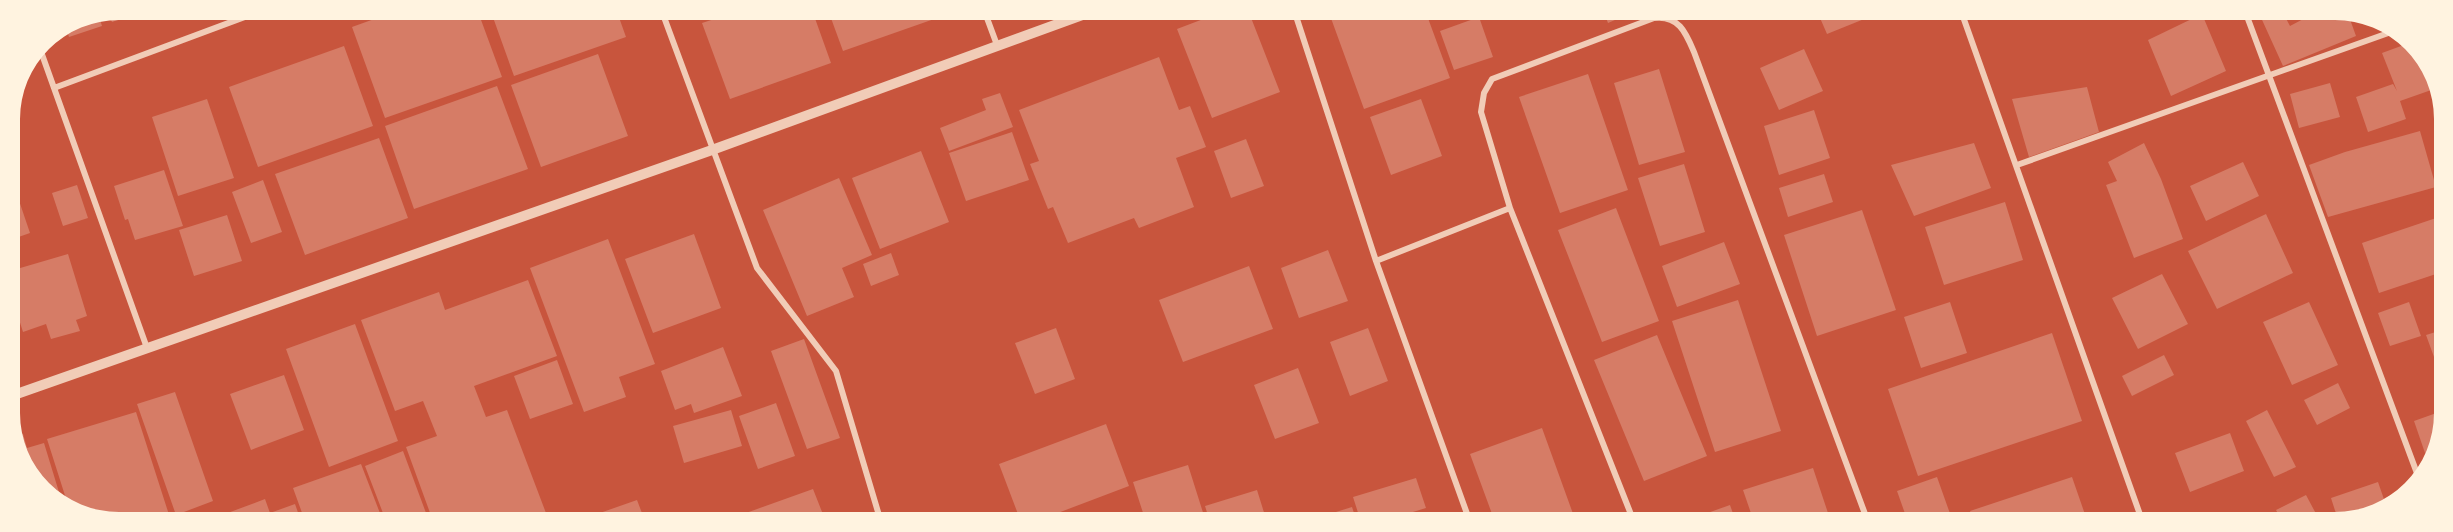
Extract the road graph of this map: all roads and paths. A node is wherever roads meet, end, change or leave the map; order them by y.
1 (237, 20) edge
2 (666, 20) edge
3 (988, 20) edge
4 (1068, 20) edge
5 (1297, 20) edge
6 (1649, 20) edge
7 (1672, 20) edge
8 (1964, 20) edge
9 (2248, 20) edge
10 (2386, 34) edge
11 (997, 45) junction
12 (42, 55) edge
13 (2270, 76) junction
14 (54, 88) junction
15 (712, 150) junction
16 (2017, 165) junction
17 (1509, 208) junction
18 (1376, 261) junction
19 (147, 348) junction
20 (20, 393) edge
21 (2416, 470) edge
22 (878, 512) edge
23 (1466, 512) edge
24 (1630, 512) edge
25 (1864, 512) edge
26 (2139, 512) edge

1 - 14 street
2 - 15 street
3 - 11 street
4 - 11 street
5 - 18 street
6 - 17 street
7 - 25 street
8 - 16 street
9 - 13 street
10 - 13 street
11 - 15 street
12 - 14 street
13 - 16 street
13 - 21 street
14 - 19 street
15 - 19 street
15 - 22 street
16 - 26 street
17 - 18 street
17 - 24 street
18 - 23 street
19 - 20 street

